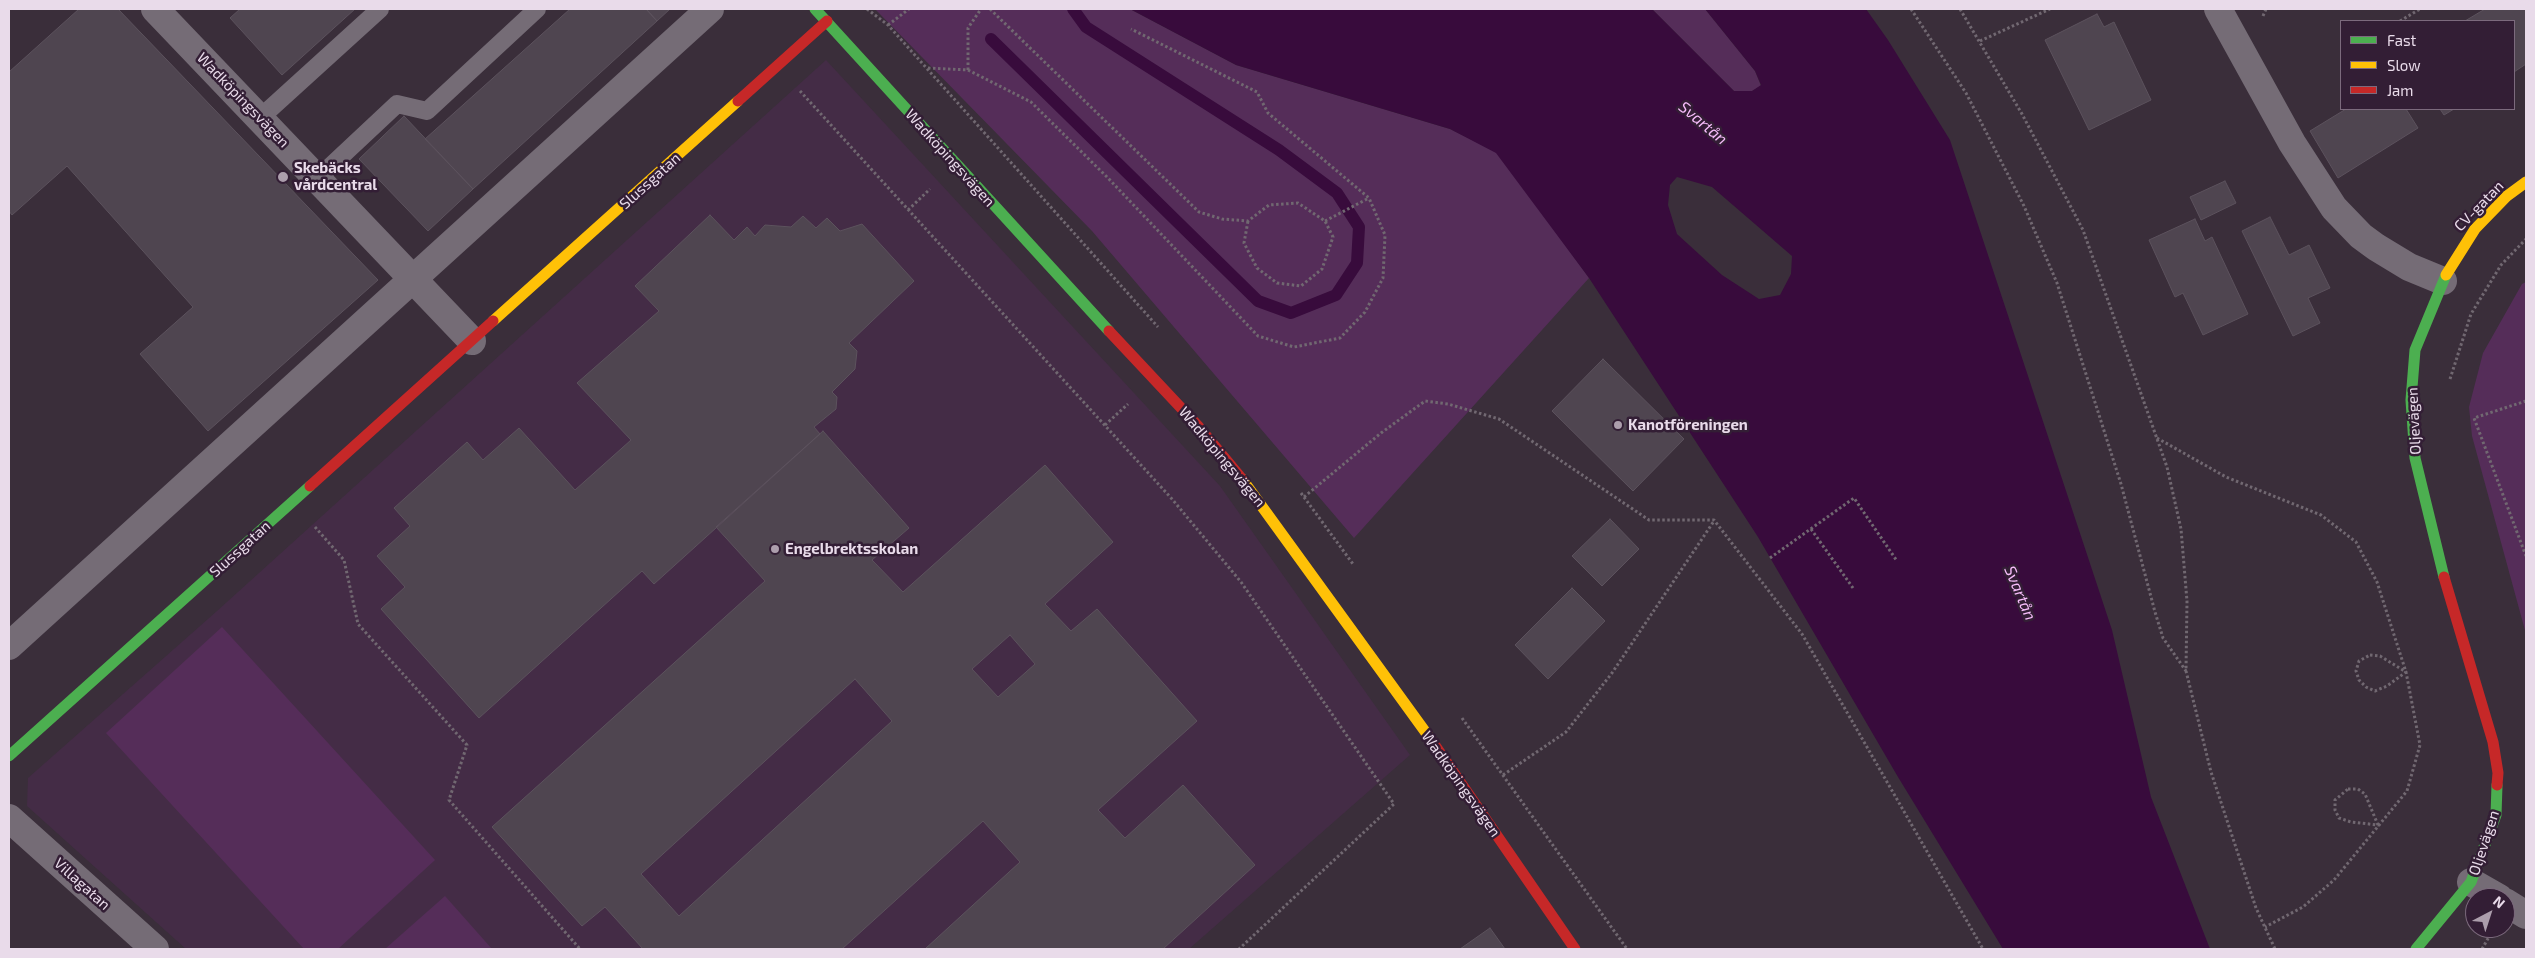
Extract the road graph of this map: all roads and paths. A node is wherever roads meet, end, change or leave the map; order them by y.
1 (155, 9) edge
2 (380, 9) edge
3 (538, 9) edge
4 (710, 9) edge
5 (815, 9) edge
6 (867, 9) edge
7 (909, 9) edge
8 (981, 9) edge
9 (990, 9) edge
10 (1911, 9) edge
11 (1960, 9) edge
12 (2050, 9) edge
13 (2218, 9) edge
14 (2418, 9) edge
15 (2402, 20) edge
16 (827, 21) junction
17 (1131, 29) dead end
18 (1980, 41) junction
19 (778, 66) junction
20 (927, 68) dead end
21 (968, 70) junction
22 (260, 118) junction
23 (318, 178) junction
24 (2526, 182) edge
25 (1369, 198) junction
26 (1248, 221) junction
27 (1325, 221) junction
28 (2526, 239) edge
29 (414, 278) junction
30 (2443, 281) junction
31 (472, 341) junction
32 (2448, 386) dead end
33 (2526, 401) edge
34 (2156, 438) junction
35 (1304, 497) dead end
36 (292, 502) junction
37 (1714, 520) junction
38 (1811, 529) junction
39 (2526, 556) edge
40 (1770, 558) dead end
41 (1897, 561) dead end
42 (1853, 588) dead end
43 (9, 646) edge
44 (2186, 671) junction
45 (2406, 672) junction
46 (9, 756) edge
47 (1503, 775) dead end
48 (9, 818) edge
49 (2378, 824) junction
50 (2471, 882) junction
51 (2482, 888) edge
52 (2515, 908) edge
53 (2526, 915) edge
54 (2265, 927) junction
55 (2488, 938) edge
56 (155, 949) edge
57 (580, 949) edge
58 (1239, 949) edge
59 (1575, 949) edge
60 (1982, 949) edge
61 (2275, 949) edge
62 (2416, 949) edge
63 (2482, 949) edge

1 - 22 street, Wadköpingsvägen
2 - 22 lane
3 - 23 lane
4 - 29 street
5 - 16 street, Wadköpingsvägen
6 - 7 path
8 - 21 path
9 - 26 path
10 - 44 path
11 - 18 path
12 - 18 path
13 - 30 street
14 - 15 path
16 - 19 street, Slussgatan
16 - 59 street, Wadköpingsvägen
17 - 25 path
18 - 34 path
19 - 31 street, Slussgatan
19 - 58 path
20 - 21 path
21 - 25 path
22 - 23 street, Wadköpingsvägen
23 - 29 street, Wadköpingsvägen
24 - 30 street, CV-gatan
25 - 27 path
26 - 27 path
26 - 27 path
28 - 32 path
29 - 31 street
29 - 43 street
30 - 50 street, Oljevägen
31 - 36 street, Slussgatan
33 - 39 path
34 - 44 path
34 - 45 path
35 - 37 path
36 - 46 street, Slussgatan
36 - 57 path
37 - 47 path
37 - 60 path
38 - 40 path
38 - 41 path
38 - 42 path
44 - 54 path
45 - 45 path
45 - 49 path
48 - 56 street, Villagatan
49 - 49 path
49 - 54 path
50 - 51 street, Oljevägen
50 - 62 street
52 - 53 street
54 - 61 path
55 - 63 path

